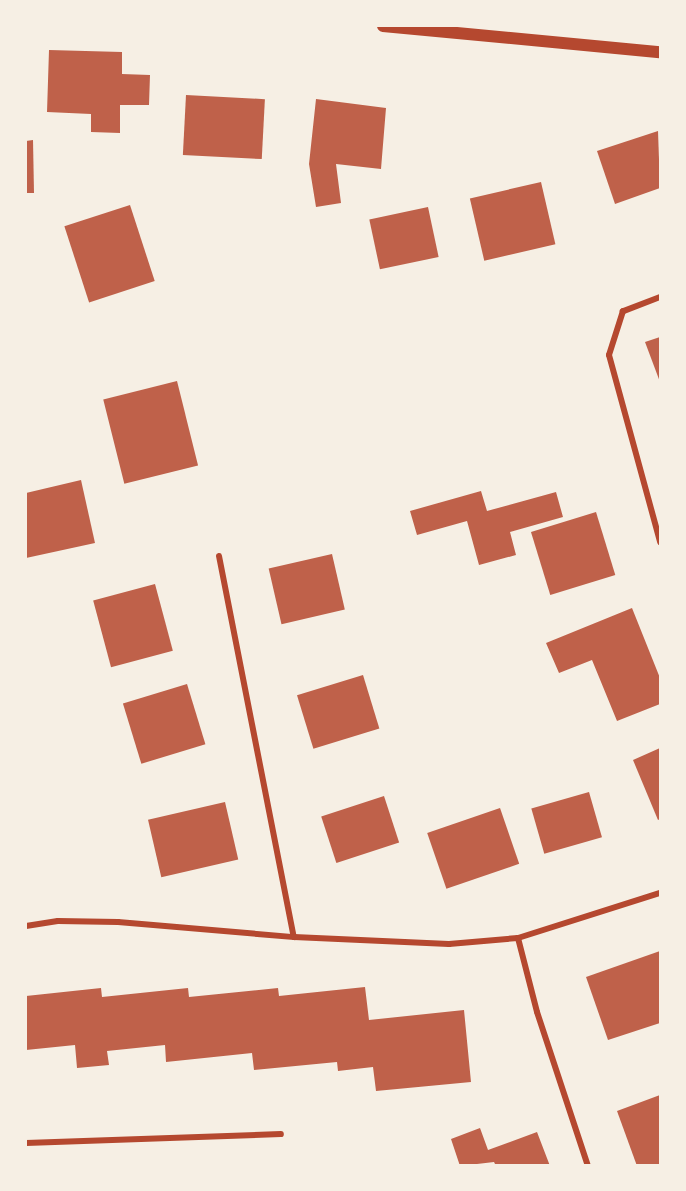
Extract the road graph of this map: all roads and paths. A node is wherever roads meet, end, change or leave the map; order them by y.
1 (383, 26) edge
2 (660, 52) edge
3 (660, 297) edge
4 (660, 542) edge
5 (219, 556) dead end
6 (660, 893) edge
7 (26, 926) edge
8 (294, 937) junction
9 (518, 938) junction
10 (281, 1134) dead end
11 (26, 1143) edge
12 (588, 1166) edge

1 - 2 main road
3 - 4 street
5 - 8 street
6 - 9 street
7 - 8 street
8 - 9 street
9 - 12 street
10 - 11 street

